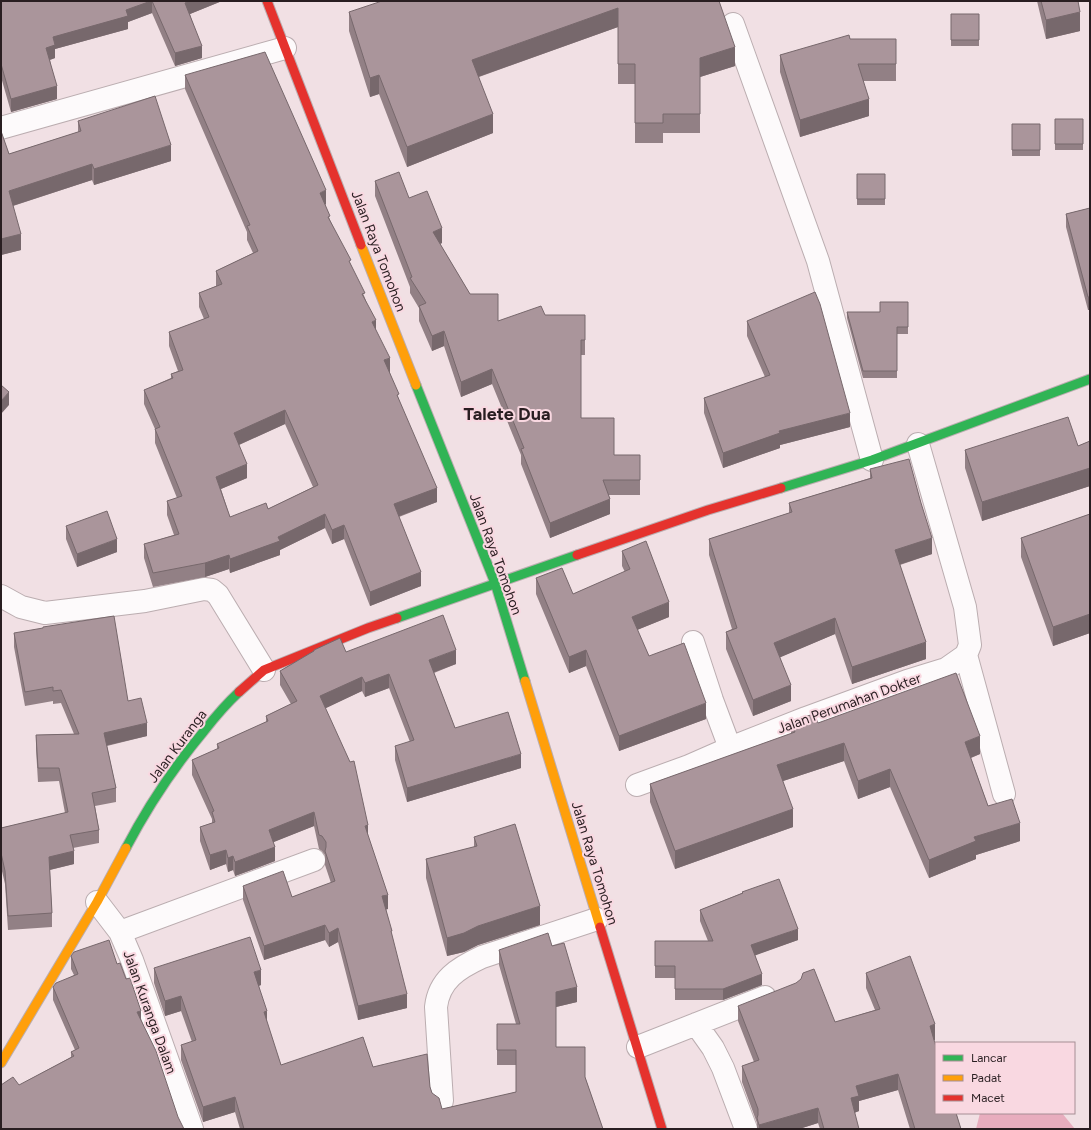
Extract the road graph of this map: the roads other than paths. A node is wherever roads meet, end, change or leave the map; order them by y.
1 (267, 1) edge
2 (733, 24) dead end
3 (285, 48) junction
4 (1, 128) edge
5 (1090, 379) edge
6 (918, 444) junction
7 (872, 460) junction
8 (495, 583) junction
9 (1, 596) edge
10 (693, 642) dead end
11 (966, 654) junction
12 (264, 670) junction
13 (730, 748) junction
14 (637, 785) dead end
15 (1004, 794) dead end
16 (314, 860) dead end
17 (96, 902) junction
18 (597, 919) junction
19 (120, 932) junction
20 (784, 989) edge
21 (696, 1024) junction
22 (638, 1047) junction
23 (1, 1063) edge
24 (442, 1101) dead end
25 (192, 1129) edge
26 (662, 1129) edge
27 (746, 1129) edge

1 - 3 main road, Jalan Raya Tomohon
2 - 7 street
3 - 4 street
3 - 8 main road, Jalan Raya Tomohon
5 - 6 main road, Jalan Kuranga
6 - 7 main road, Jalan Kuranga
6 - 11 street
7 - 8 main road, Jalan Kuranga
8 - 12 main road, Jalan Kuranga
8 - 18 main road, Jalan Raya Tomohon
9 - 12 street
10 - 13 street
11 - 13 street, Jalan Perumahan Dokter
11 - 15 street
12 - 17 main road, Jalan Kuranga
13 - 14 street, Jalan Perumahan Dokter
16 - 19 street
17 - 19 street, Jalan Kuranga Dalam
17 - 23 main road, Jalan Kuranga
18 - 22 main road, Jalan Raya Tomohon
18 - 24 street
19 - 25 street, Jalan Kuranga Dalam
20 - 21 street
21 - 22 street
21 - 27 street
22 - 26 main road, Jalan Raya Tomohon

